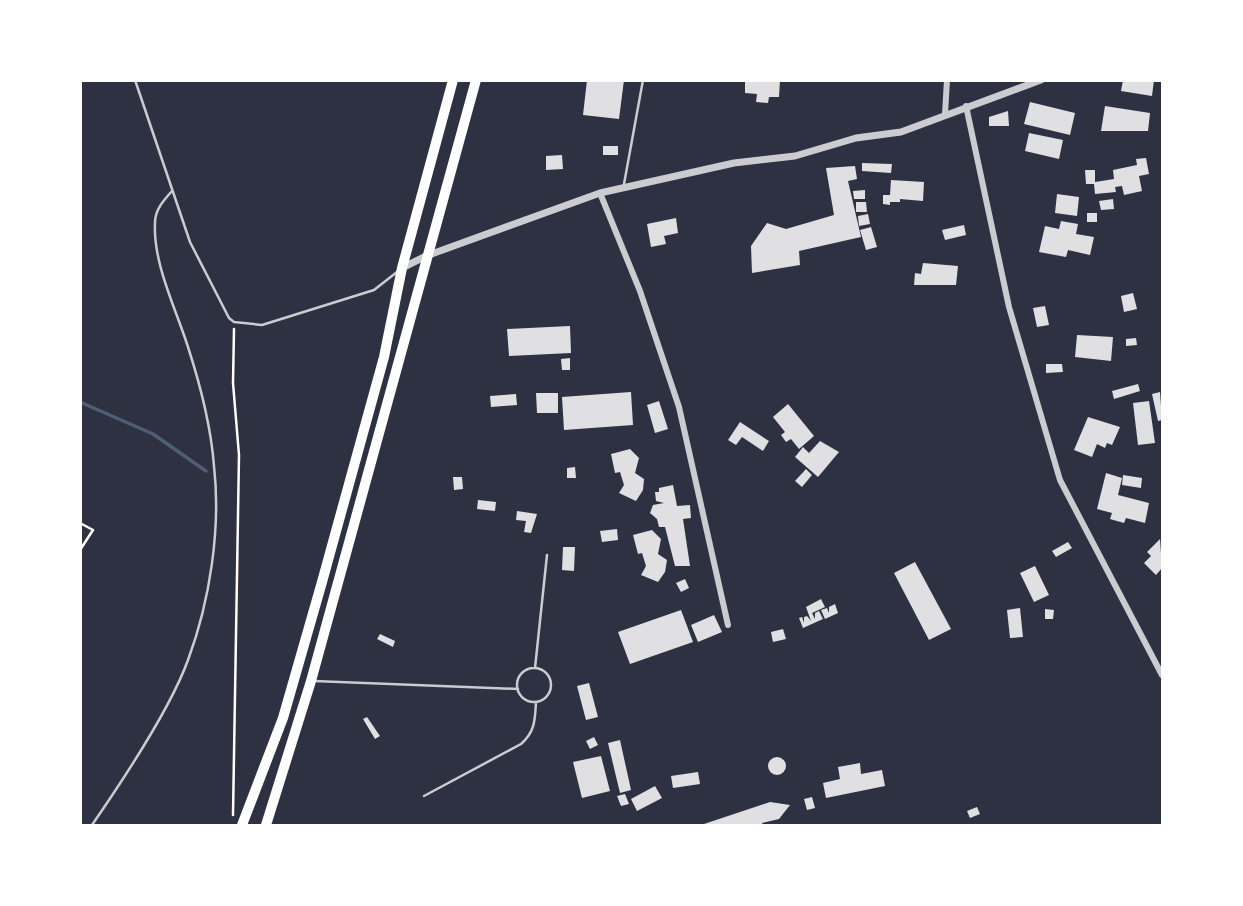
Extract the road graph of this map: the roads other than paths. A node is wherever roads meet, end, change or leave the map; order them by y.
1 (135, 80) edge
2 (453, 80) edge
3 (476, 80) edge
4 (643, 80) edge
5 (947, 80) edge
6 (1041, 80) edge
7 (966, 107) junction
8 (945, 114) junction
9 (623, 188) junction
10 (172, 191) junction
11 (600, 193) junction
12 (426, 256) junction
13 (402, 268) junction
14 (547, 555) dead end
15 (728, 625) dead end
16 (535, 668) junction
17 (1163, 675) edge
18 (310, 681) junction
19 (518, 689) junction
20 (536, 702) junction
21 (424, 796) dead end
22 (92, 825) edge
23 (242, 825) edge
24 (266, 825) edge

1 - 10 lane
2 - 13 highway
3 - 12 highway
4 - 9 lane
5 - 8 street
6 - 7 street
7 - 8 street
7 - 17 street
8 - 9 street
9 - 11 street
10 - 13 lane
10 - 22 lane
11 - 12 street
11 - 15 street
12 - 13 street
12 - 18 highway
13 - 23 highway
14 - 16 lane
16 - 19 lane
16 - 20 lane
18 - 19 lane
18 - 24 highway
19 - 20 lane
20 - 21 lane

